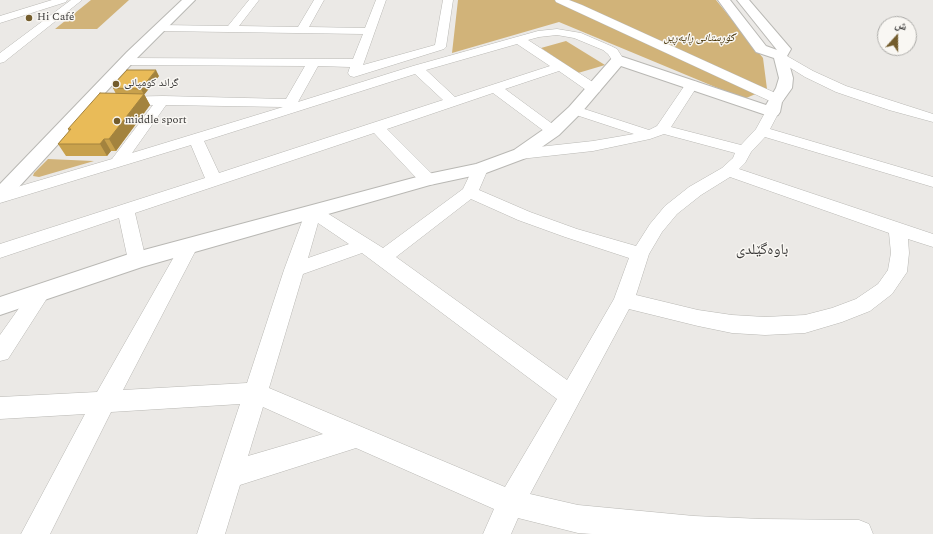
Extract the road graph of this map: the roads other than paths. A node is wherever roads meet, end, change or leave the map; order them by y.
1 (62, 0) edge
2 (77, 0) edge
3 (188, 0) edge
4 (254, 0) edge
5 (319, 0) edge
6 (381, 0) edge
7 (448, 0) edge
8 (560, 0) edge
9 (724, 0) edge
10 (743, 0) edge
11 (0, 20) edge
12 (160, 28) junction
13 (231, 29) junction
14 (302, 30) junction
15 (370, 31) junction
16 (518, 39) junction
17 (21, 42) junction
18 (0, 50) edge
19 (780, 56) junction
20 (0, 58) edge
21 (618, 60) junction
22 (127, 61) junction
23 (314, 62) junction
24 (356, 67) junction
25 (559, 67) junction
26 (417, 69) junction
27 (692, 85) junction
28 (495, 88) junction
29 (594, 89) junction
30 (346, 91) junction
31 (103, 99) junction
32 (163, 100) junction
33 (453, 102) junction
34 (290, 103) junction
35 (311, 103) junction
36 (775, 106) junction
37 (575, 110) junction
38 (933, 118) edge
39 (376, 127) junction
40 (553, 131) junction
41 (762, 131) junction
42 (656, 132) junction
43 (196, 139) junction
44 (744, 151) junction
45 (520, 154) junction
46 (117, 163) junction
47 (480, 169) junction
48 (728, 171) junction
49 (214, 180) junction
50 (428, 180) junction
51 (933, 182) edge
52 (470, 192) junction
53 (0, 197) edge
54 (126, 209) junction
55 (313, 212) junction
56 (898, 229) junction
57 (933, 241) edge
58 (364, 245) junction
59 (189, 246) junction
60 (0, 250) edge
61 (640, 254) junction
62 (383, 257) junction
63 (137, 260) junction
64 (294, 270) junction
65 (41, 292) junction
66 (624, 300) junction
67 (0, 306) edge
68 (0, 352) edge
69 (255, 393) junction
70 (570, 395) junction
71 (104, 402) junction
72 (0, 408) edge
73 (357, 436) junction
74 (229, 475) junction
75 (512, 502) junction
76 (693, 532) edge
77 (35, 534) edge
78 (211, 534) edge
79 (497, 534) edge
80 (859, 534) edge

1 - 11 street
2 - 17 street
3 - 12 street
4 - 13 street
5 - 14 street
6 - 15 street
7 - 24 street
8 - 36 street
9 - 19 street
10 - 19 street
12 - 13 street
12 - 22 street
13 - 14 street
14 - 15 street
15 - 24 street
16 - 21 street
16 - 25 street
16 - 26 street
17 - 18 street
17 - 20 street
19 - 36 street
19 - 38 street
21 - 27 street
21 - 29 street
22 - 23 street
22 - 31 street
23 - 24 street
23 - 34 street
24 - 30 street
25 - 28 street
25 - 29 street
26 - 30 street
26 - 33 street
27 - 36 street
27 - 42 street
28 - 33 street
28 - 40 street
29 - 37 street
30 - 35 street
31 - 32 street
31 - 53 street
32 - 34 street
32 - 46 street
33 - 39 street
34 - 35 street
35 - 43 street
36 - 41 street
37 - 40 street
37 - 42 street
39 - 49 street
39 - 50 street
40 - 45 street
41 - 44 street
41 - 51 street
42 - 44 street
42 - 45 street
43 - 46 street
43 - 49 street
44 - 48 street
45 - 47 street
46 - 53 street
47 - 50 street
47 - 52 street
48 - 56 street
48 - 61 street
49 - 54 street
50 - 55 street
52 - 61 street
52 - 62 street
54 - 60 street
54 - 63 street
55 - 58 street
55 - 59 street
55 - 64 street
56 - 57 street
56 - 66 street
58 - 62 street
58 - 64 street
59 - 63 street
59 - 71 street
61 - 66 street
62 - 70 street
63 - 65 street
64 - 69 street
65 - 67 street
65 - 68 street
66 - 70 street
69 - 71 street
69 - 73 street
69 - 74 street
70 - 75 street
71 - 72 street
71 - 77 street
73 - 74 street
73 - 75 street
74 - 78 street
75 - 76 street
75 - 79 street
76 - 80 street

